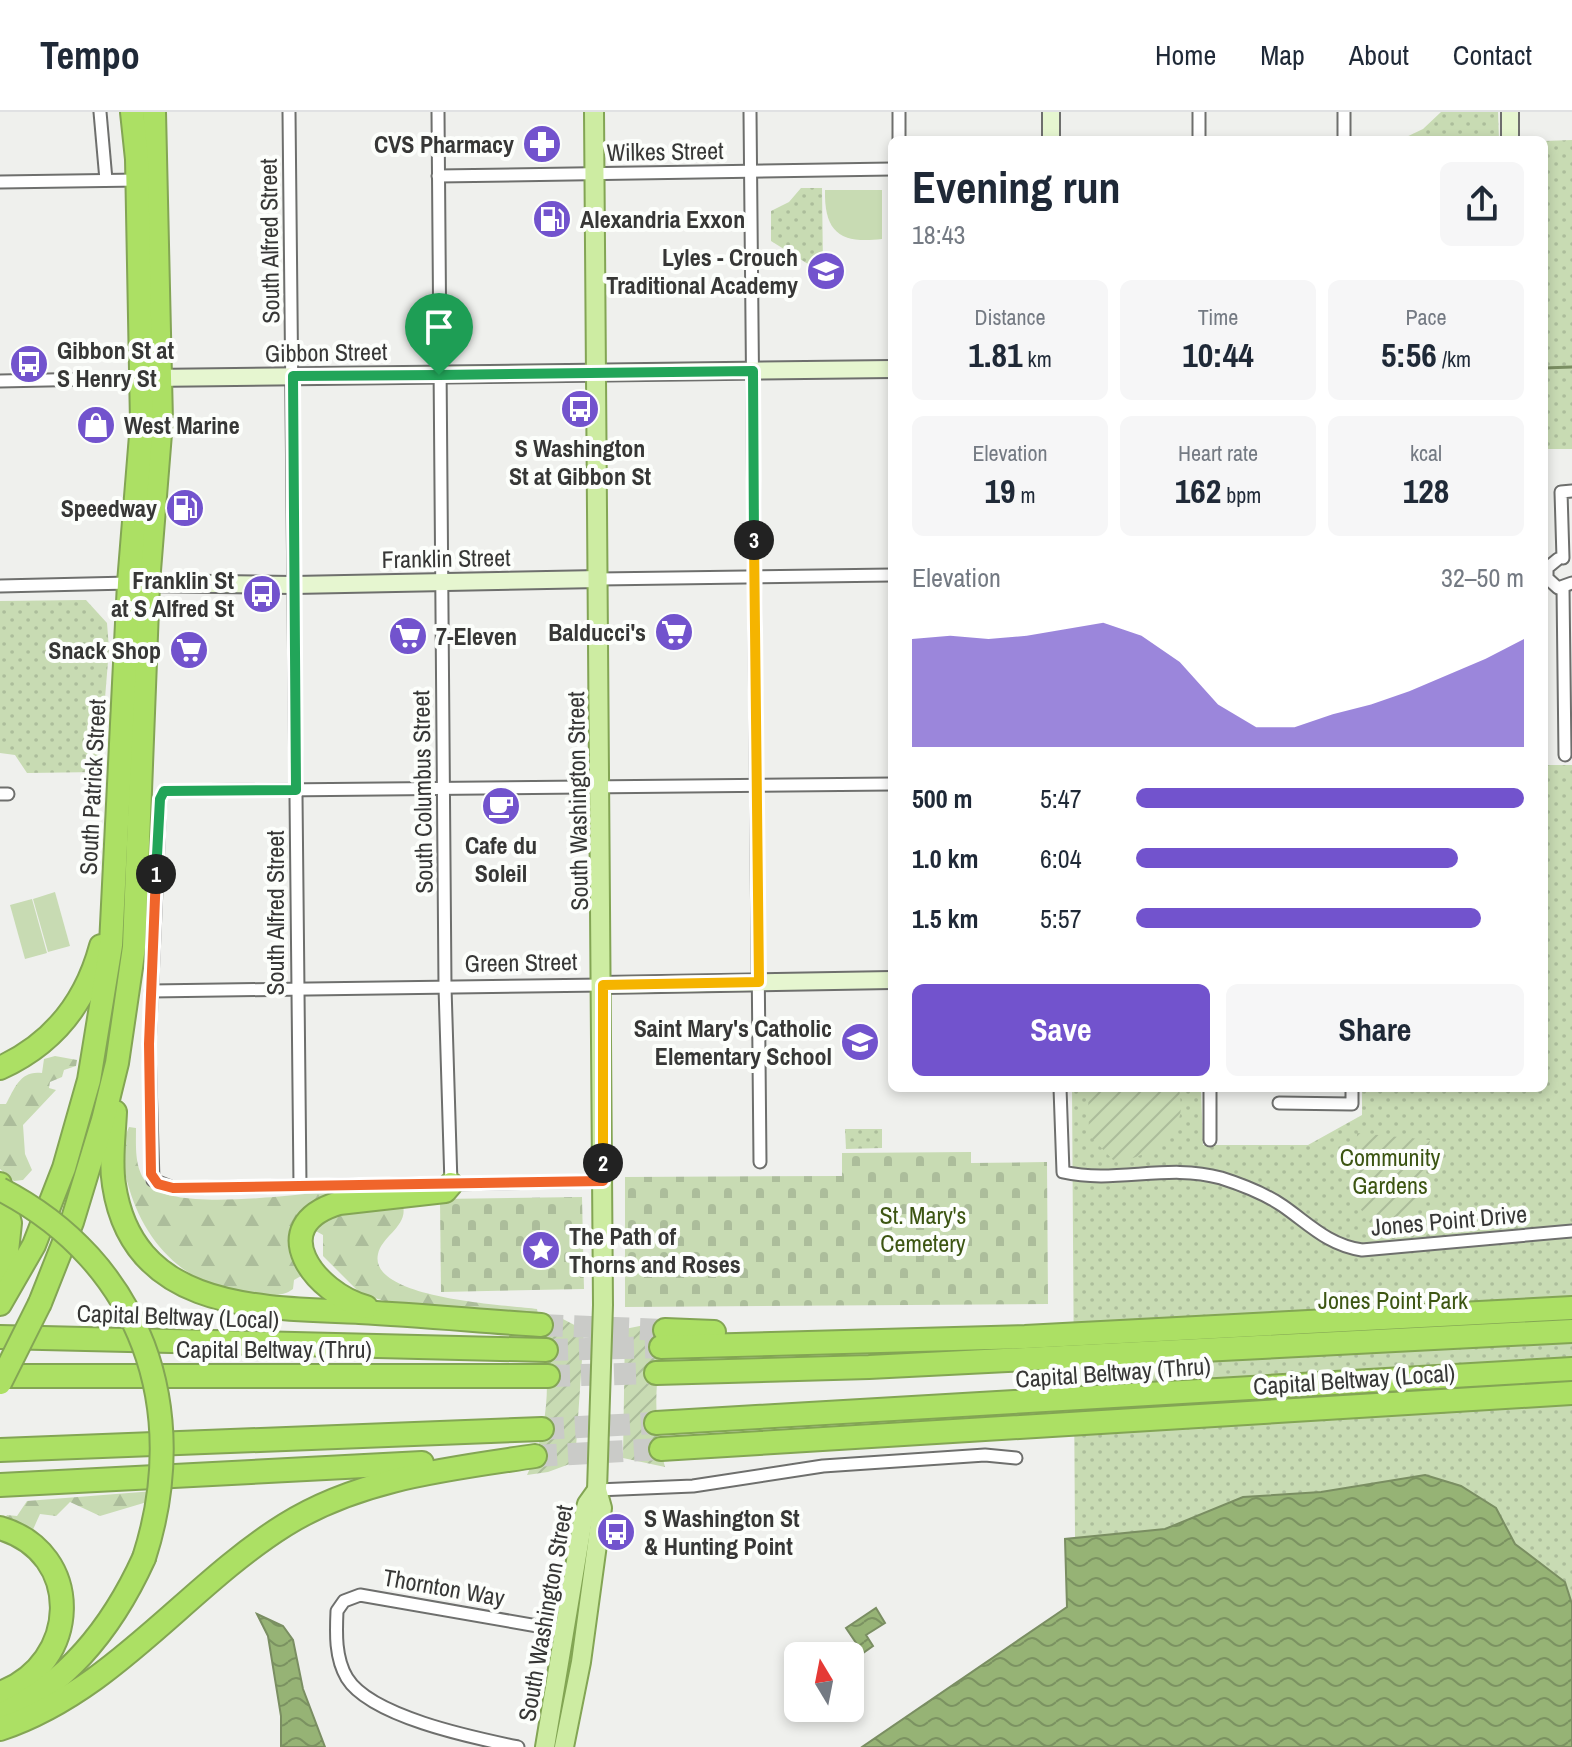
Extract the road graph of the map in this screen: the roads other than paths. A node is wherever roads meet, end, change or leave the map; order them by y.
1 (100, 112) edge
2 (132, 112) edge
3 (154, 112) edge
4 (289, 112) edge
5 (438, 112) edge
6 (594, 112) edge
7 (750, 112) edge
8 (899, 112) edge
9 (1051, 112) edge
10 (1199, 112) edge
11 (1344, 112) edge
12 (1510, 112) edge
13 (899, 136) edge
14 (1051, 136) edge
15 (1199, 136) edge
16 (1344, 136) edge
17 (1510, 136) edge
18 (888, 169) edge
19 (751, 171) junction
20 (595, 174) junction
21 (438, 176) junction
22 (106, 180) junction
23 (146, 180) junction
24 (0, 182) edge
25 (888, 369) edge
26 (753, 371) junction
27 (597, 372) junction
28 (439, 375) junction
29 (293, 376) junction
30 (151, 378) junction
31 (0, 381) edge
32 (1567, 491) edge
33 (1564, 560) edge
34 (888, 575) edge
35 (755, 577) junction
36 (599, 579) junction
37 (1548, 579) edge
38 (442, 582) junction
39 (138, 583) junction
40 (294, 585) junction
41 (1567, 585) edge
42 (0, 586) edge
43 (1568, 733) edge
44 (1565, 755) dead end
45 (888, 784) edge
46 (755, 785) junction
47 (601, 786) junction
48 (444, 788) junction
49 (296, 790) junction
50 (112, 907) junction
51 (888, 980) edge
52 (759, 982) junction
53 (603, 985) junction
54 (445, 987) junction
55 (298, 989) junction
56 (151, 991) junction
57 (117, 1063) junction
58 (0, 1068) edge
59 (1060, 1092) edge
60 (1210, 1092) edge
61 (1352, 1092) edge
62 (1279, 1103) dead end
63 (1210, 1140) dead end
64 (760, 1162) dead end
65 (603, 1181) junction
66 (451, 1184) junction
67 (0, 1186) edge
68 (300, 1186) junction
69 (1572, 1231) edge
70 (1, 1303) edge
71 (1572, 1308) edge
72 (394, 1314) junction
73 (541, 1325) tunnel mouth
74 (1572, 1331) edge
75 (0, 1337) edge
76 (663, 1339) tunnel mouth
77 (1026, 1348) junction
78 (546, 1350) tunnel mouth
79 (0, 1366) edge
80 (1572, 1369) edge
81 (656, 1373) tunnel mouth
82 (123, 1374) junction
83 (0, 1376) edge
84 (548, 1376) tunnel mouth
85 (0, 1383) edge
86 (1572, 1393) edge
87 (656, 1423) tunnel mouth
88 (542, 1429) tunnel mouth
89 (372, 1437) junction
90 (661, 1449) tunnel mouth
91 (0, 1450) edge
92 (1016, 1458) dead end
93 (0, 1465) edge
94 (112, 1477) junction
95 (0, 1485) edge
96 (597, 1490) junction
97 (0, 1497) edge
98 (0, 1528) edge
99 (566, 1631) junction
100 (0, 1693) edge
101 (0, 1715) edge
102 (0, 1729) edge
103 (518, 1747) edge
104 (545, 1747) edge
105 (564, 1747) edge

1 - 22 street
2 - 23 highway, South Patrick Street
3 - 23 highway, South Patrick Street
4 - 29 street, South Alfred Street
5 - 21 street, South Columbus Street
6 - 20 main road, South Washington Street
7 - 19 street
8 - 13 street
9 - 14 main road
10 - 15 street
11 - 16 street
12 - 17 main road
18 - 19 street, Wilkes Street
19 - 20 street, Wilkes Street
19 - 26 street
20 - 21 street, Wilkes Street
20 - 27 main road, South Washington Street
21 - 28 street, South Columbus Street
22 - 23 street
22 - 24 street
23 - 30 highway, South Patrick Street
25 - 26 main road, Gibbon Street
26 - 27 main road, Gibbon Street
26 - 35 street
27 - 28 main road, Gibbon Street
27 - 36 main road, South Washington Street
28 - 29 main road, Gibbon Street
28 - 38 street, South Columbus Street
29 - 30 main road, Gibbon Street
29 - 40 street, South Alfred Street
30 - 31 street, Gibbon Street
30 - 39 highway, South Patrick Street
32 - 33 street
34 - 35 street, Franklin Street
35 - 36 street, Franklin Street
35 - 46 street
36 - 38 main road, Franklin Street
36 - 47 main road, South Washington Street
37 - 41 street
38 - 40 main road, Franklin Street
38 - 48 street, South Columbus Street
39 - 40 main road, Franklin Street
39 - 42 street, Franklin Street
39 - 50 highway, South Patrick Street
39 - 57 highway, South Patrick Street
40 - 49 street, South Alfred Street
41 - 43 street
43 - 44 street
45 - 46 street
46 - 47 street
46 - 52 street
47 - 48 street
47 - 53 main road, South Washington Street
48 - 49 street
48 - 54 street, South Columbus Street
49 - 55 street, South Alfred Street
49 - 56 street
50 - 58 highway
50 - 70 highway, South Patrick Street
51 - 52 main road, Green Street
52 - 53 main road, Green Street
52 - 64 street
53 - 54 street, Green Street
53 - 65 main road, South Washington Street
54 - 55 street, Green Street
54 - 66 street, South Columbus Street
55 - 56 street, Green Street
55 - 68 street, South Alfred Street
56 - 68 street
57 - 72 highway
57 - 85 highway, South Patrick Street, bridge
59 - 69 street, Jones Point Drive
60 - 63 street
61 - 62 street
65 - 66 street
65 - 96 main road, South Washington Street
66 - 68 street
66 - 72 highway
67 - 70 highway
67 - 101 highway, bridge
71 - 77 highway
72 - 73 highway
74 - 77 highway, Capital Beltway (Thru)
75 - 78 highway, Capital Beltway (Local)
76 - 77 highway
77 - 81 highway, Capital Beltway (Thru)
79 - 82 highway
80 - 87 highway, Capital Beltway (Thru)
82 - 83 highway, Capital Beltway (Thru)
82 - 84 highway, Capital Beltway (Thru)
86 - 90 highway, Capital Beltway (Local)
88 - 89 highway
89 - 91 highway
89 - 93 highway
92 - 96 street
94 - 95 highway
94 - 97 highway
94 - 102 highway
96 - 99 main road, South Washington Street
96 - 105 main road, South Washington Street
98 - 100 highway
99 - 103 street, Thornton Way
99 - 104 main road, South Washington Street

